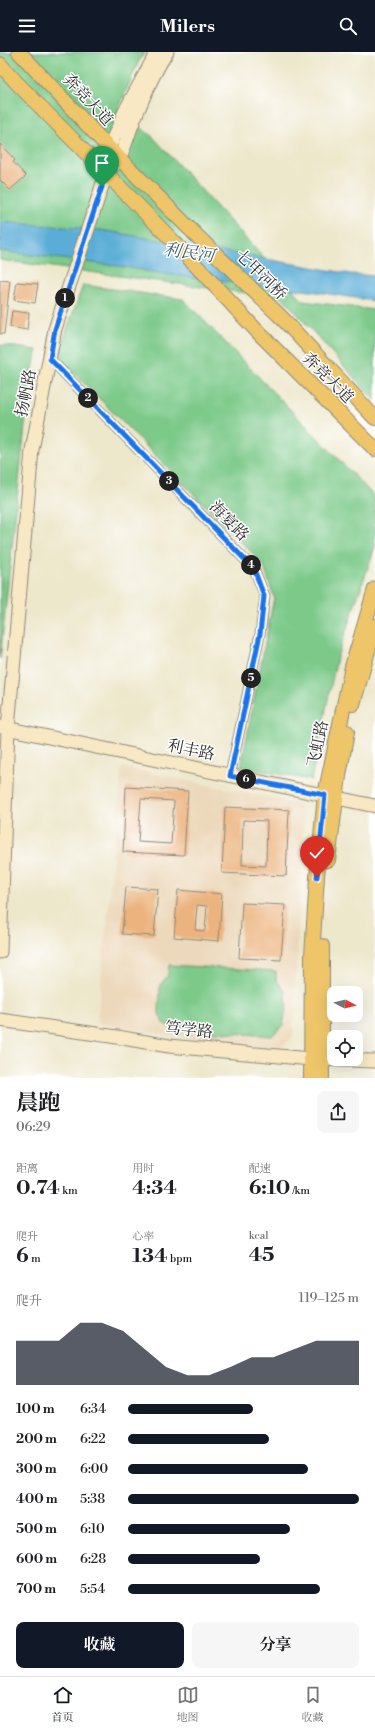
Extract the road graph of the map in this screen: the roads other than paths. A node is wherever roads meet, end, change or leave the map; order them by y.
1 (19, 52) edge
2 (157, 52) edge
3 (167, 52) edge
4 (0, 64) edge
5 (109, 148) junction
6 (120, 158) junction
7 (106, 174) junction
8 (200, 239) joint
9 (282, 318) joint
10 (50, 359) junction
11 (375, 418) edge
12 (375, 449) edge
13 (375, 589) edge
14 (375, 626) edge
15 (4, 728) edge
16 (230, 776) junction
17 (331, 796) junction
18 (375, 806) edge
19 (0, 952) edge
20 (0, 1020) edge
21 (317, 1059) junction
22 (375, 1061) edge
23 (311, 1078) edge
24 (322, 1078) edge

1 - 5 main road, 奔竞大道
2 - 5 street, 扬帆路
3 - 6 street
4 - 7 main road
5 - 6 main road, 奔竞大道
5 - 7 street, 扬帆路
6 - 7 street
6 - 8 main road, 奔竞大道
7 - 10 street, 扬帆路
7 - 12 main road, 奔竞大道
8 - 9 main road, 七甲河桥
9 - 11 main road, 奔竞大道
10 - 15 street, 扬帆路
10 - 16 street, 海宴路
13 - 17 main road, 飞虹路
14 - 17 main road, 飞虹路
15 - 16 street, 利丰路
15 - 19 street, 扬帆路
16 - 17 street, 利丰路
17 - 18 street, 利丰路
17 - 21 main road, 飞虹路
20 - 21 street, 笃学路
21 - 22 street, 笃学路
21 - 23 main road, 飞虹路
21 - 24 main road, 飞虹路

